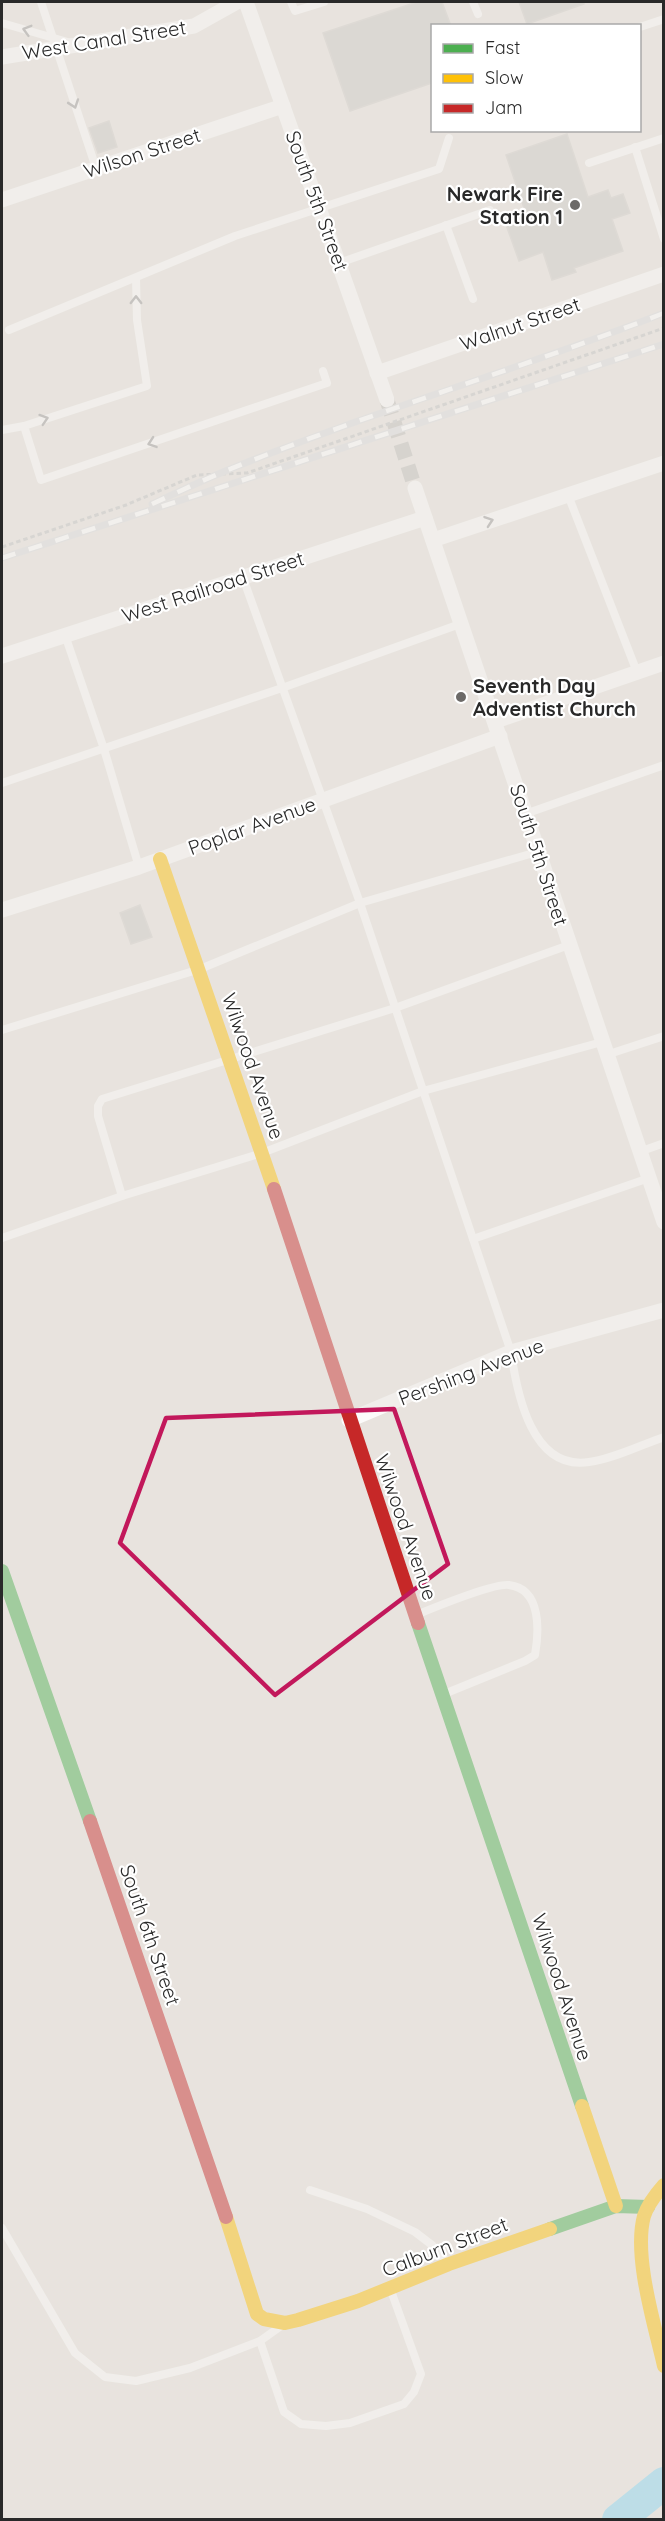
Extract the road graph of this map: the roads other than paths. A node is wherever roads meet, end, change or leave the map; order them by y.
1 (41, 2) edge
2 (237, 2) edge
3 (246, 2) edge
4 (291, 2) edge
5 (324, 2) edge
6 (473, 2) edge
7 (478, 14) dead end
8 (663, 20) edge
9 (2, 23) edge
10 (641, 26) edge
11 (54, 43) junction
12 (2, 57) edge
13 (283, 106) junction
14 (449, 138) dead end
15 (663, 138) edge
16 (635, 147) junction
17 (589, 163) dead end
18 (96, 168) junction
19 (2, 200) edge
20 (320, 207) junction
21 (490, 210) dead end
22 (446, 225) junction
23 (663, 239) edge
24 (339, 263) junction
25 (663, 274) edge
26 (136, 278) junction
27 (473, 299) dead end
28 (9, 330) dead end
29 (323, 371) dead end
30 (377, 373) junction
31 (387, 400) tunnel mouth
32 (24, 426) junction
33 (2, 430) edge
34 (662, 466) edge
35 (415, 488) tunnel mouth
36 (568, 495) junction
37 (425, 518) junction
38 (433, 540) junction
39 (243, 578) junction
40 (460, 624) junction
41 (65, 635) junction
42 (2, 656) edge
43 (663, 663) edge
44 (637, 672) junction
45 (282, 688) junction
46 (498, 729) junction
47 (104, 749) junction
48 (663, 765) edge
49 (2, 783) edge
50 (324, 801) junction
51 (525, 814) junction
52 (537, 852) junction
53 (160, 860) junction
54 (139, 867) junction
55 (360, 903) junction
56 (2, 910) edge
57 (569, 945) junction
58 (200, 969) junction
59 (395, 1008) junction
60 (2, 1030) edge
61 (663, 1036) edge
62 (604, 1048) junction
63 (229, 1060) junction
64 (423, 1091) junction
65 (663, 1143) edge
66 (639, 1152) junction
67 (262, 1153) junction
68 (648, 1179) junction
69 (122, 1196) junction
70 (663, 1222) edge
71 (2, 1238) edge
72 (473, 1239) junction
73 (663, 1310) edge
74 (511, 1352) junction
75 (349, 1420) junction
76 (663, 1437) edge
77 (2, 1571) edge
78 (416, 1615) junction
79 (443, 1694) junction
80 (663, 2185) edge
81 (310, 2190) dead end
82 (616, 2206) junction
83 (648, 2207) junction
84 (2, 2228) edge
85 (449, 2264) junction
86 (390, 2288) junction
87 (285, 2323) junction
88 (260, 2340) junction
89 (663, 2366) edge

1 - 11 lane
2 - 11 street, West Canal Street
3 - 13 street, South 5th Street
4 - 5 lane
6 - 7 lane
8 - 10 lane
11 -> 9 lane
11 - 12 street, West Canal Street
11 -> 18 lane
13 - 18 street, Wilson Street
13 - 20 street, South 5th Street
14 - 20 lane
15 - 16 lane
16 - 17 lane
16 - 23 lane
18 - 19 street, Wilson Street
20 - 24 street, South 5th Street
20 - 26 lane
21 - 22 lane
22 - 24 lane
22 - 27 lane
24 - 30 street, South 5th Street
25 - 30 street, Walnut Street
26 - 28 lane
32 -> 26 lane
29 -> 32 lane
30 - 31 street, South 5th Street
32 - 33 lane
34 - 36 street
35 - 37 street, South 5th Street
38 -> 36 street
36 - 44 lane
37 - 38 street, South 5th Street
37 - 39 street, West Railroad Street
38 - 40 street, South 5th Street
39 - 41 street, West Railroad Street
39 - 45 lane
40 - 45 lane
40 - 46 street, South 5th Street
41 - 42 street, West Railroad Street
41 - 47 lane
43 - 44 street, Poplar Avenue
44 - 46 street, Poplar Avenue
45 - 47 lane
45 - 50 lane
46 - 50 street, Poplar Avenue
46 - 51 street, South 5th Street
47 - 49 lane
47 - 54 lane
48 - 51 lane
50 - 53 street, Poplar Avenue
50 - 55 lane
51 - 52 street, South 5th Street
52 - 55 lane
52 - 57 street, South 5th Street
53 - 54 street, Poplar Avenue
53 - 58 street, Wilwood Avenue
54 - 56 street, Poplar Avenue
55 - 58 lane
55 - 59 lane
57 - 59 lane
57 - 62 street, South 5th Street
58 - 60 lane
58 - 63 street, Wilwood Avenue
59 - 63 lane
59 - 64 lane
61 - 62 lane
62 - 64 lane
62 - 66 street, South 5th Street
63 - 67 street, Wilwood Avenue
63 - 69 lane
64 - 67 lane
64 - 72 lane
65 - 66 lane
66 - 68 street, South 5th Street
67 - 69 lane
67 - 75 street, Wilwood Avenue
68 - 70 street, South 5th Street
68 - 72 lane
69 - 71 lane
72 - 74 lane
73 - 74 street, Pershing Avenue
74 - 75 street, Pershing Avenue
74 - 76 lane
75 - 78 street, Wilwood Avenue
77 - 87 street, South 6th Street
78 - 79 street, Wilwood Avenue
78 - 79 lane
79 - 82 street, Wilwood Avenue
80 - 83 street
81 - 85 lane
82 - 83 street, Calburn Street
82 - 85 street, Calburn Street
83 - 89 street
84 - 88 lane
85 - 86 street, Calburn Street
86 - 87 street, Calburn Street
86 - 88 lane
87 - 88 lane

